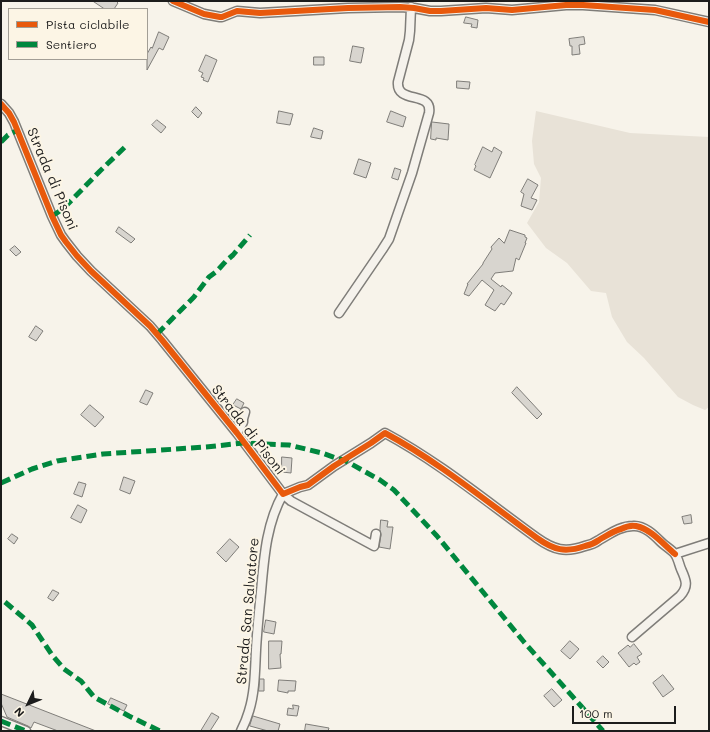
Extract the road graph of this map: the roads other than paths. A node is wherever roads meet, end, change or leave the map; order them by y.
1 (173, 1) edge
2 (411, 8) junction
3 (709, 22) edge
4 (1, 104) edge
5 (340, 312) dead end
6 (245, 412) dead end
7 (237, 433) junction
8 (283, 494) junction
9 (376, 534) dead end
10 (709, 544) edge
11 (675, 554) junction
12 (632, 637) dead end
13 (1, 721) edge
14 (26, 731) edge
15 (241, 731) edge

1 - 2 street
2 - 3 street
2 - 5 street
4 - 7 street, Strada di Pisoni
6 - 7 street
7 - 8 street, Strada di Pisoni
8 - 9 street
8 - 11 street, Strada di Pisoni
8 - 15 street, Strada San Salvatore
10 - 11 street
11 - 12 street
13 - 14 street

